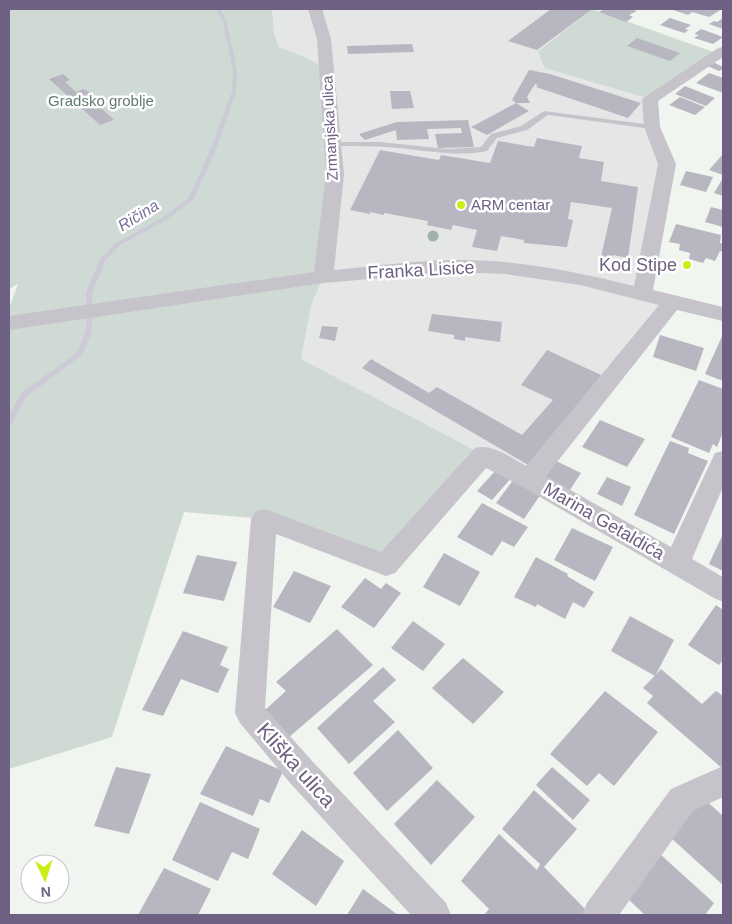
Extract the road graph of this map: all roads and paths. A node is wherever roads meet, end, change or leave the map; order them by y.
1 (315, 9) edge
2 (723, 51) edge
3 (652, 128) junction
4 (333, 144) junction
5 (323, 277) junction
6 (643, 293) junction
7 (673, 301) junction
8 (721, 308) edge
9 (9, 323) edge
10 (723, 460) edge
11 (530, 478) junction
12 (264, 519) joint
13 (677, 563) junction
14 (723, 590) edge
15 (723, 781) edge
16 (434, 915) edge
17 (599, 915) edge

1 - 4 street, Zrmanjska ulica
2 - 3 street
3 - 4 lane
3 - 6 street
4 - 5 street, Zrmanjska ulica
5 - 6 street, Franka Lisice
5 - 9 street, Franka Lisice
6 - 7 street, Franka Lisice
7 - 8 street, Franka Lisice
7 - 11 street
10 - 13 street
11 - 12 street, Marina Getaldića
11 - 13 street, Marina Getaldića
12 - 16 street, Kliška ulica
13 - 14 street, Marina Getaldića
15 - 17 street

